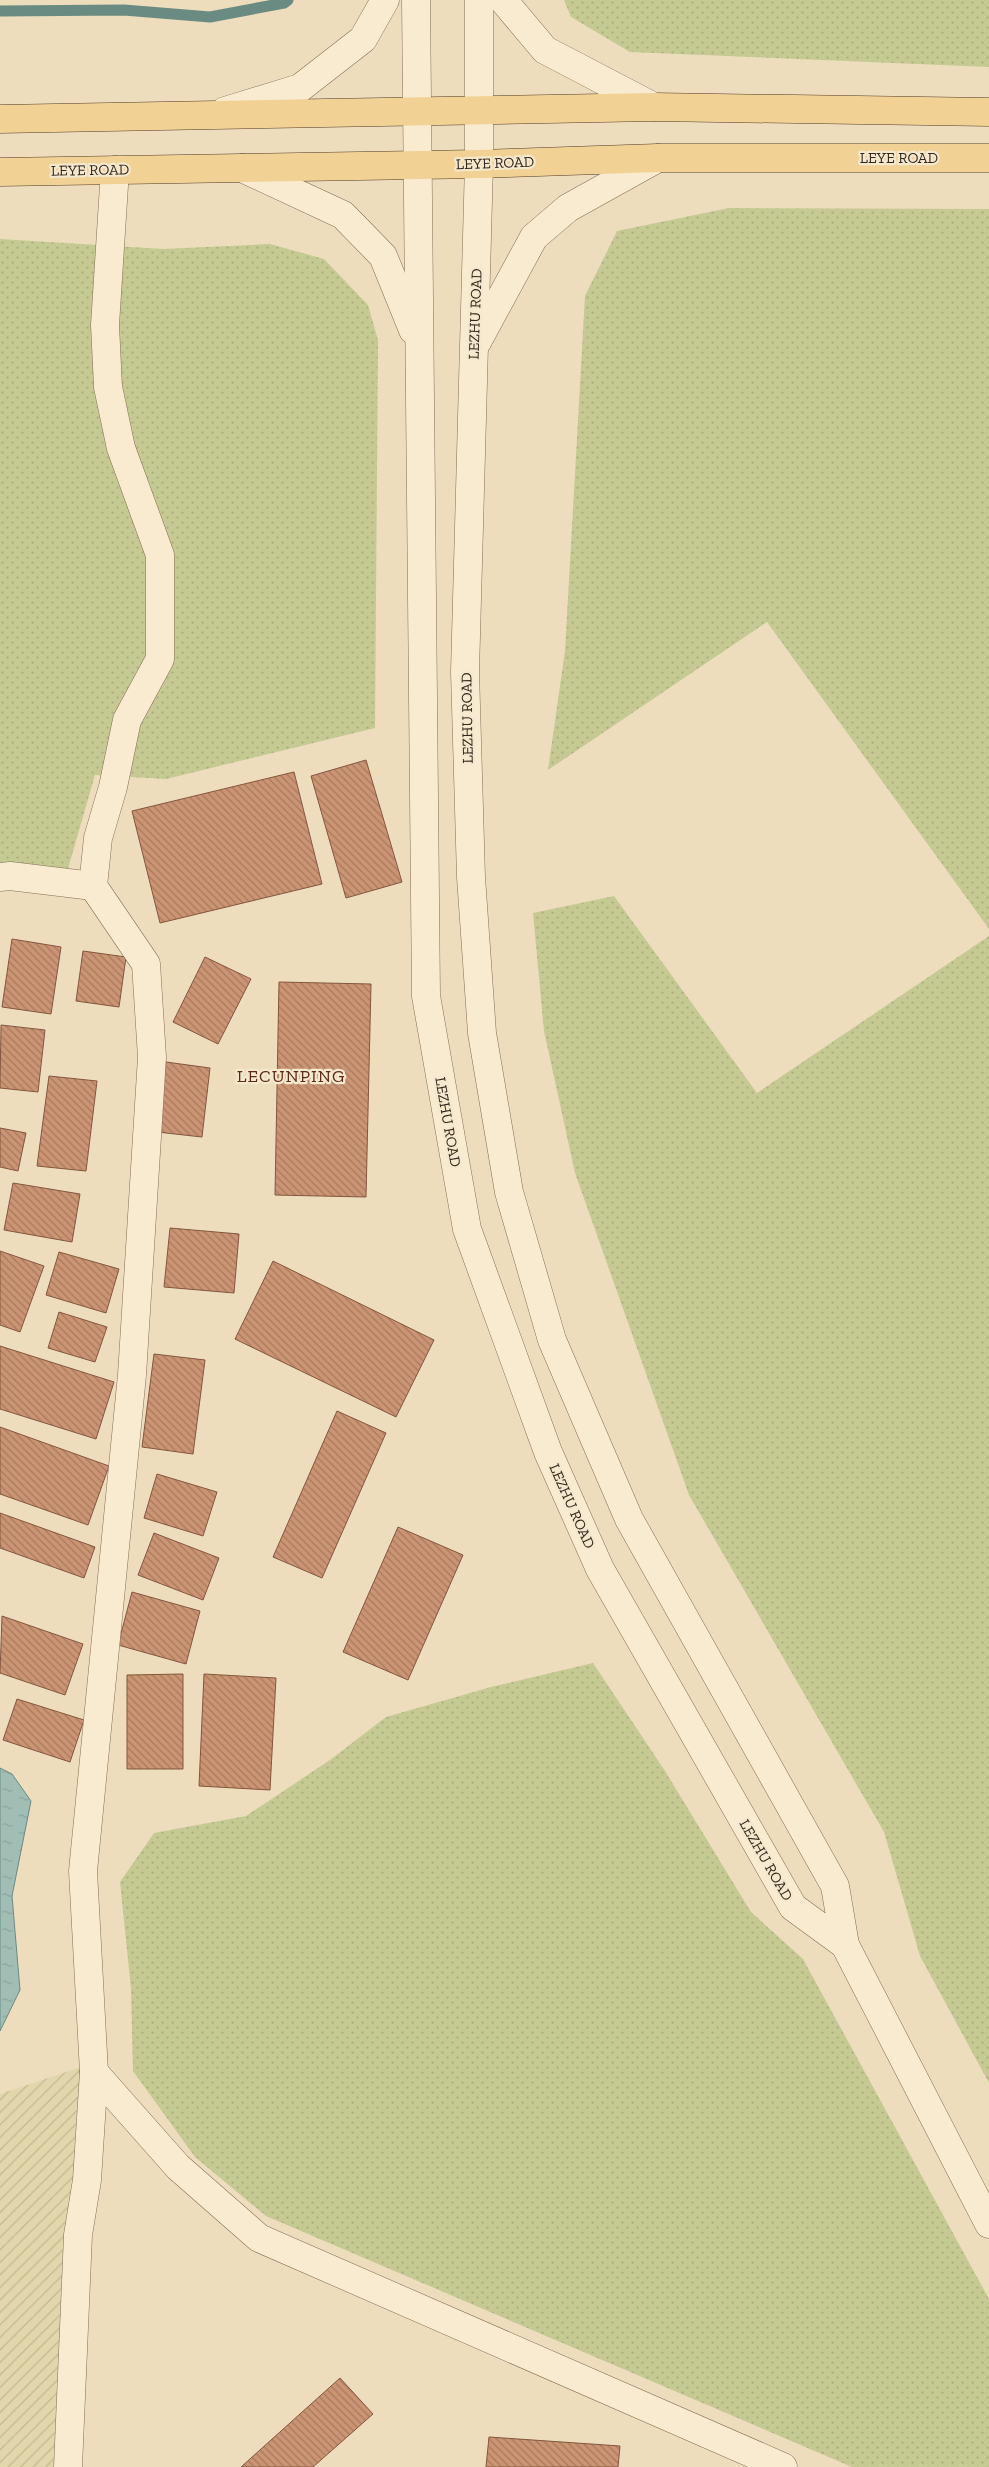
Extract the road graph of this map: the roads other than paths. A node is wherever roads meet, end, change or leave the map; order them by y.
1 (385, 0) edge
2 (416, 0) edge
3 (479, 0) edge
4 (503, 0) edge
5 (654, 107) junction
6 (479, 111) junction
7 (417, 112) junction
8 (989, 112) edge
9 (211, 116) junction
10 (0, 119) edge
11 (658, 158) junction
12 (989, 158) edge
13 (479, 164) junction
14 (418, 165) junction
15 (242, 168) junction
16 (115, 170) junction
17 (0, 172) edge
18 (419, 344) junction
19 (474, 348) junction
20 (0, 877) edge
21 (93, 886) junction
22 (846, 1945) junction
23 (94, 2072) junction
24 (989, 2224) edge
25 (68, 2467) edge
26 (783, 2467) edge

1 - 9 street
2 - 7 street, LEZHU ROAD
3 - 6 street, LEZHU ROAD
4 - 5 street
5 - 6 main road
5 - 8 main road
6 - 7 main road
6 - 13 street, LEZHU ROAD
7 - 9 main road
7 - 14 street, LEZHU ROAD
9 - 10 main road
11 - 12 main road, LEYE ROAD
11 - 13 main road, LEYE ROAD
11 - 19 street
13 - 14 main road, LEYE ROAD
13 - 19 street, LEZHU ROAD
14 - 15 main road, LEYE ROAD
14 - 18 street, LEZHU ROAD
15 - 16 main road, LEYE ROAD
15 - 18 street
16 - 17 main road, LEYE ROAD
16 - 21 street
18 - 22 street, LEZHU ROAD
19 - 22 street, LEZHU ROAD
20 - 21 street
21 - 23 street
22 - 24 street
23 - 25 street
23 - 26 street

